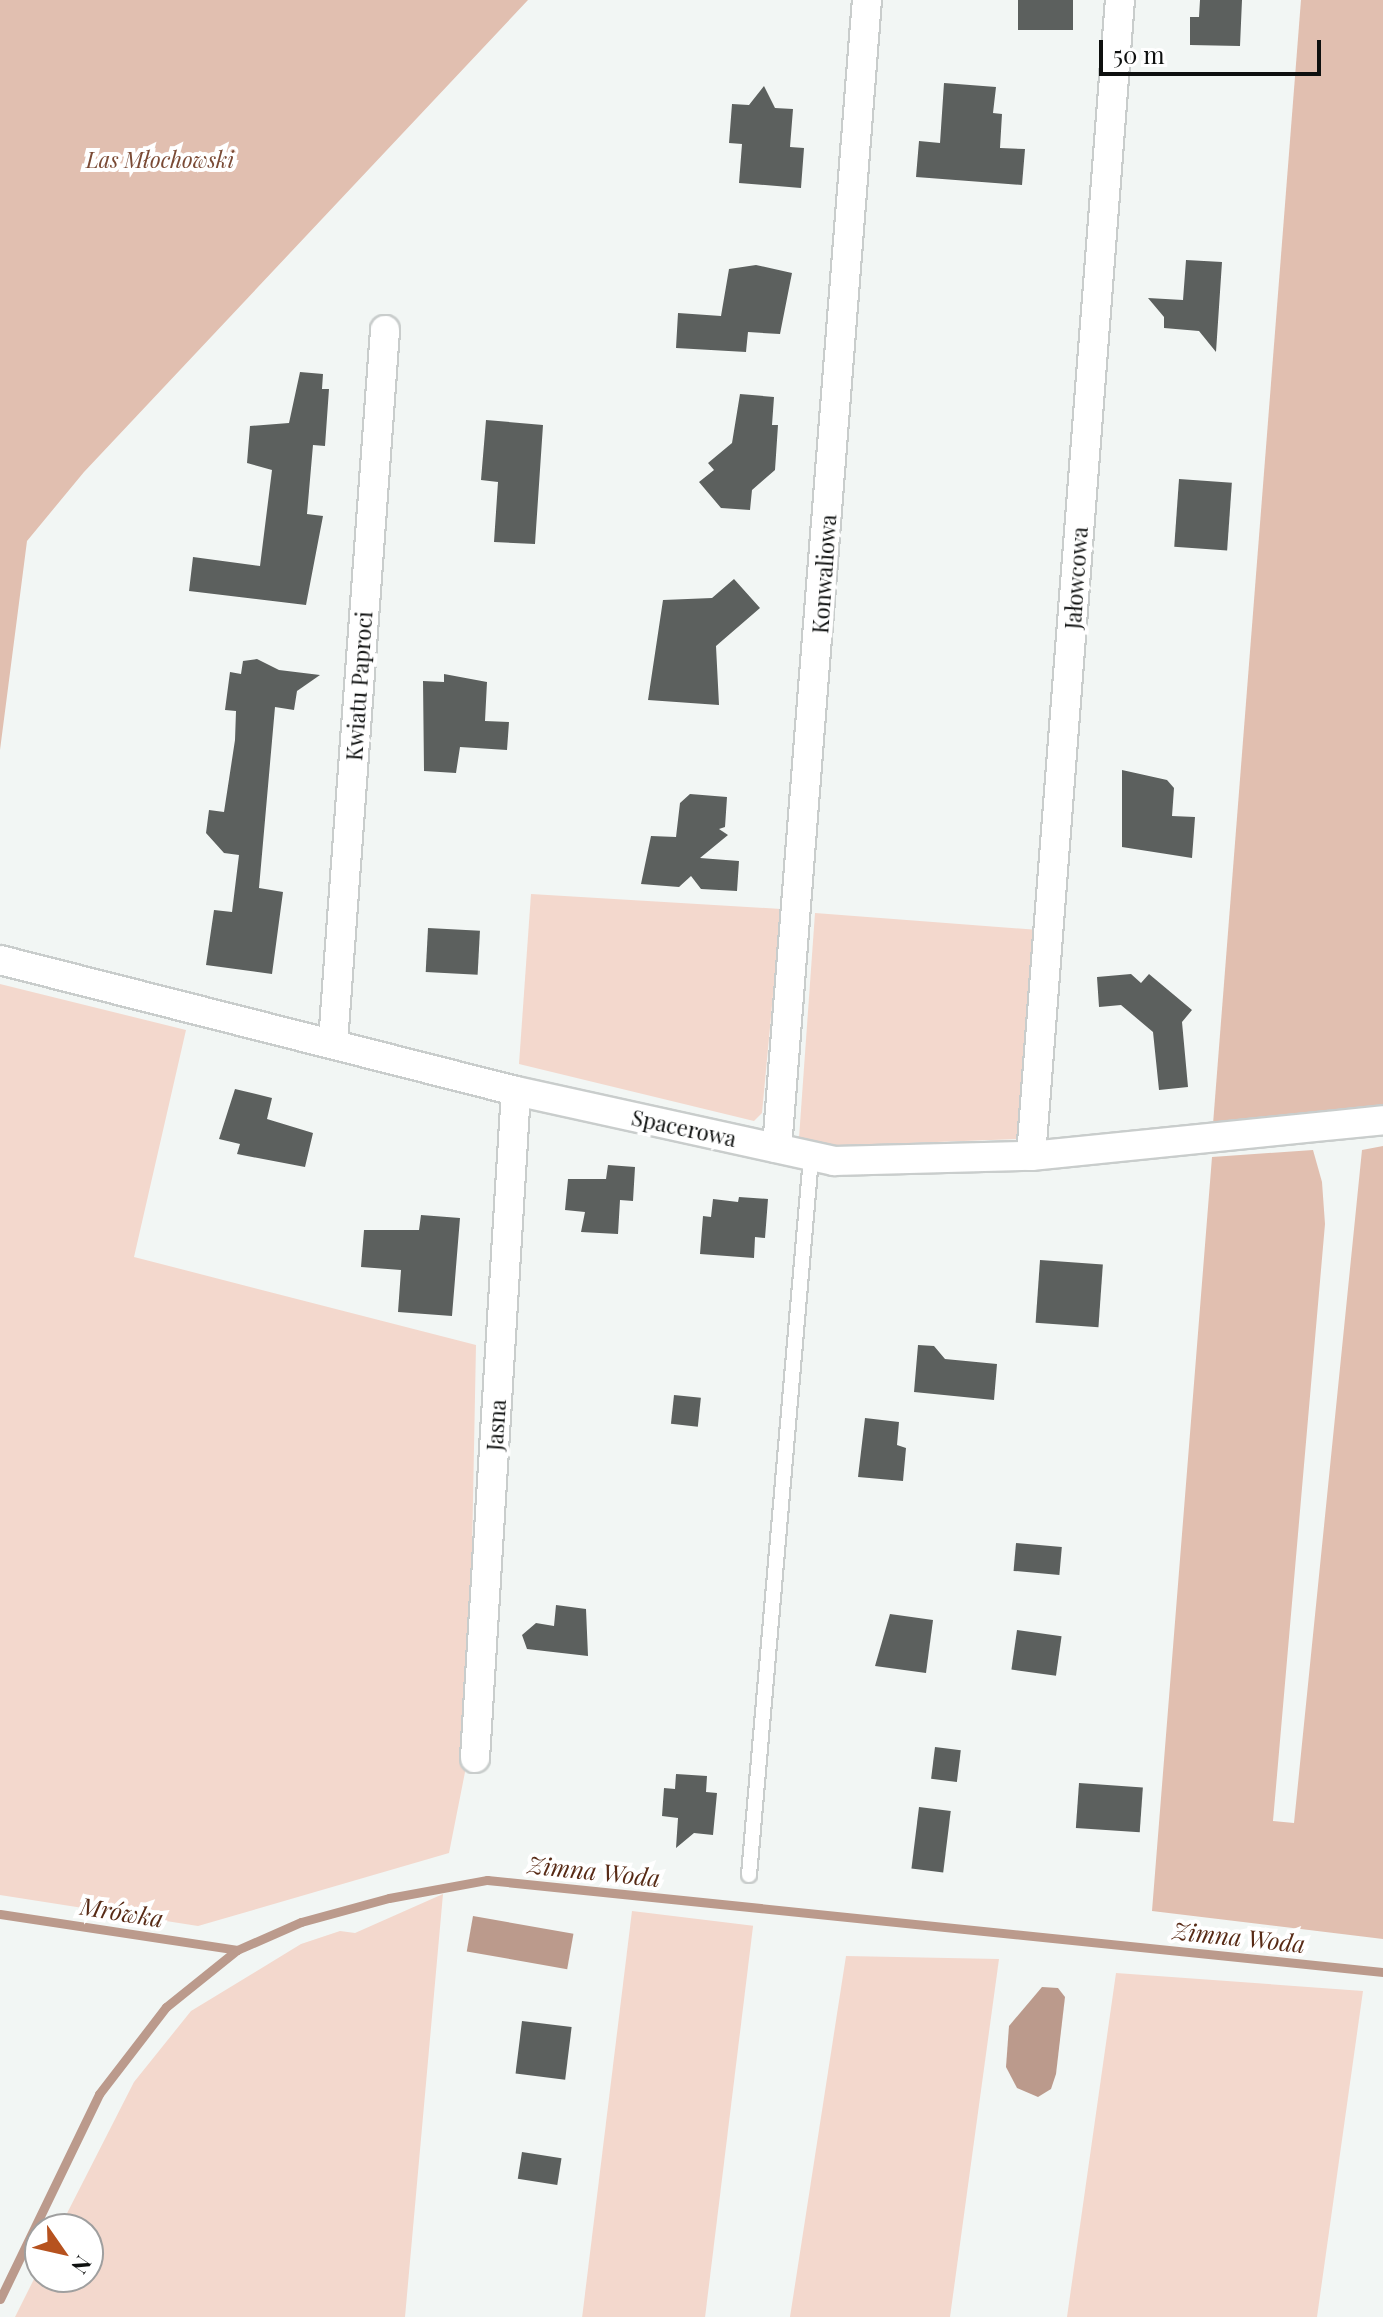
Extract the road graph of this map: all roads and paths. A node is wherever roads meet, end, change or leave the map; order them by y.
1 (867, 0) edge
2 (1120, 0) edge
3 (385, 330) dead end
4 (0, 960) edge
5 (333, 1042) junction
6 (516, 1091) junction
7 (1383, 1120) edge
8 (777, 1148) junction
9 (1031, 1156) junction
10 (811, 1158) junction
11 (475, 1758) dead end
12 (749, 1875) dead end

1 - 8 street, Konwaliowa
2 - 9 street, Jałowcowa
3 - 5 street, Kwiatu Paproci
4 - 5 street, Spacerowa
5 - 6 street, Spacerowa
6 - 8 street, Spacerowa
6 - 11 street, Jasna
7 - 9 street, Spacerowa
8 - 10 street, Spacerowa
9 - 10 street, Spacerowa
10 - 12 lane

